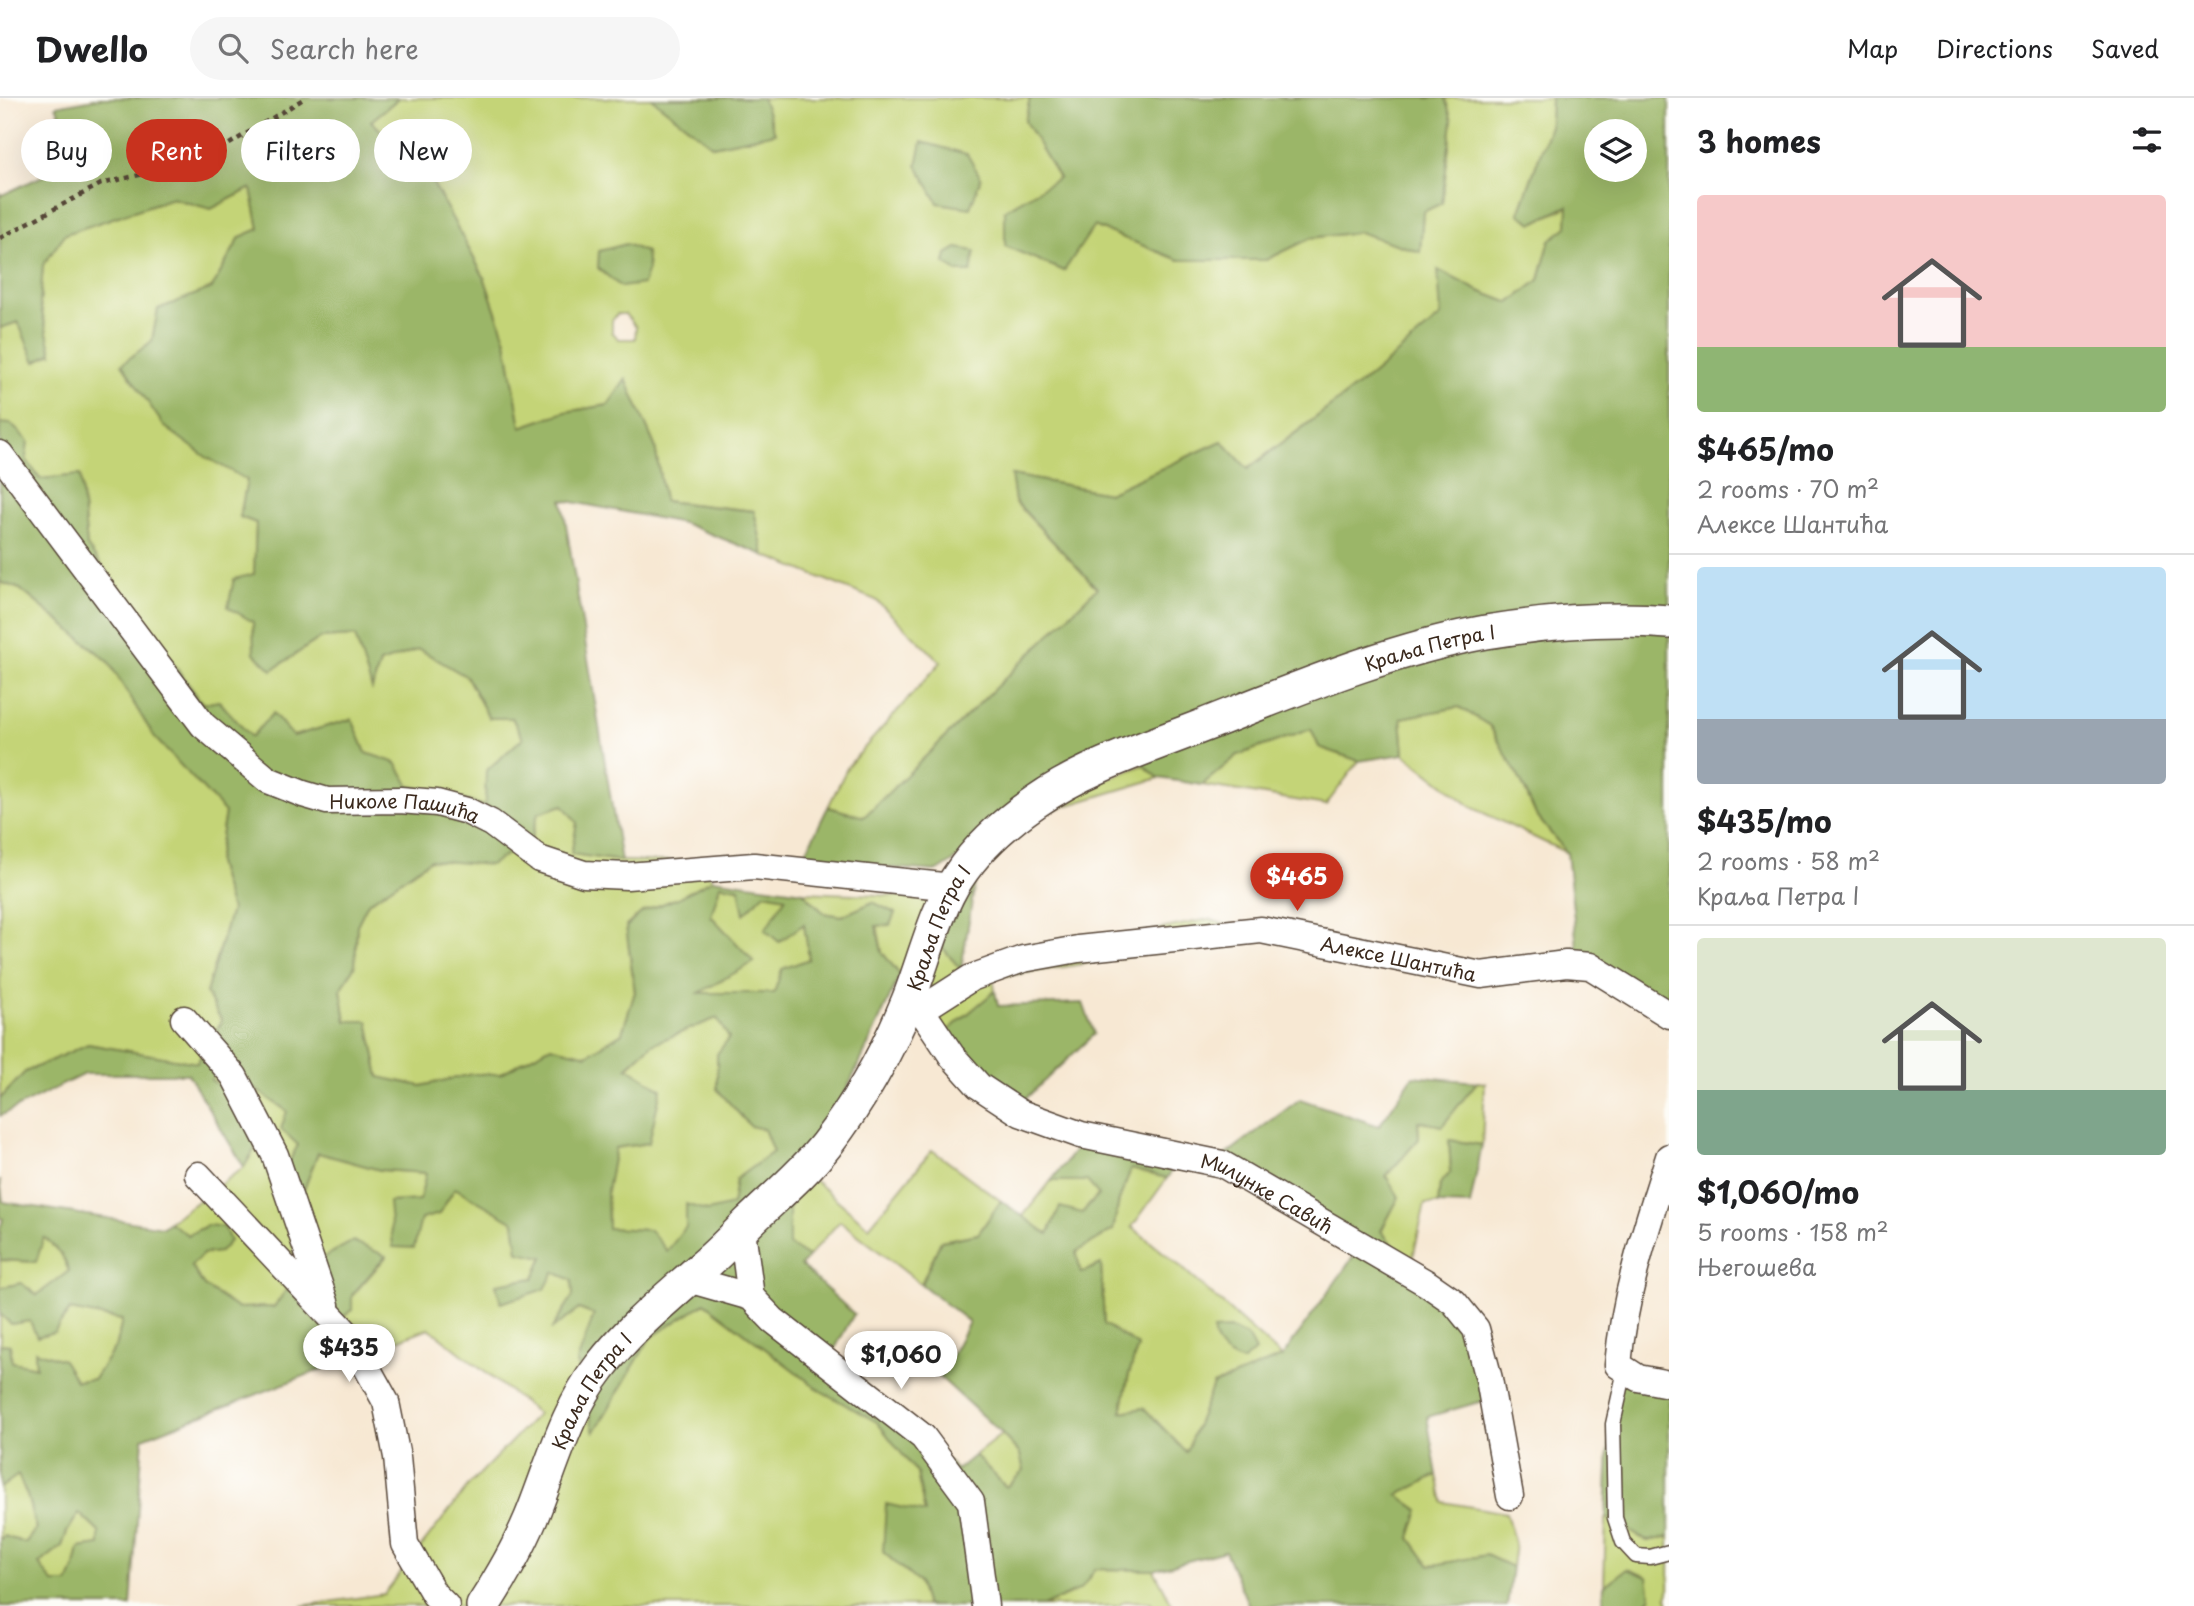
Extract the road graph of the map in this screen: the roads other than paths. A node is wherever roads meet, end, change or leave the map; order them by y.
1 (0, 454) edge
2 (1669, 622) edge
3 (952, 887) junction
4 (915, 1005) junction
5 (1669, 1015) edge
6 (184, 1019) dead end
7 (1669, 1157) edge
8 (198, 1175) dead end
9 (742, 1230) junction
10 (688, 1279) junction
11 (751, 1297) junction
12 (329, 1314) junction
13 (1625, 1370) junction
14 (1669, 1384) edge
15 (1510, 1496) dead end
16 (1669, 1552) edge
17 (446, 1606) edge
18 (483, 1606) edge
19 (985, 1606) edge

1 - 3 street, Николе Пашића
2 - 3 street, Краља Петра I
3 - 4 street, Краља Петра I
4 - 5 street, Алексе Шантића
4 - 9 street, Краља Петра I
4 - 15 street, Милунке Савић
6 - 12 street
7 - 13 street
8 - 12 street
9 - 10 street, Краља Петра I
9 - 11 street
10 - 11 street
10 - 18 street, Краља Петра I
11 - 19 street
12 - 17 street
13 - 14 street
13 - 16 lane

